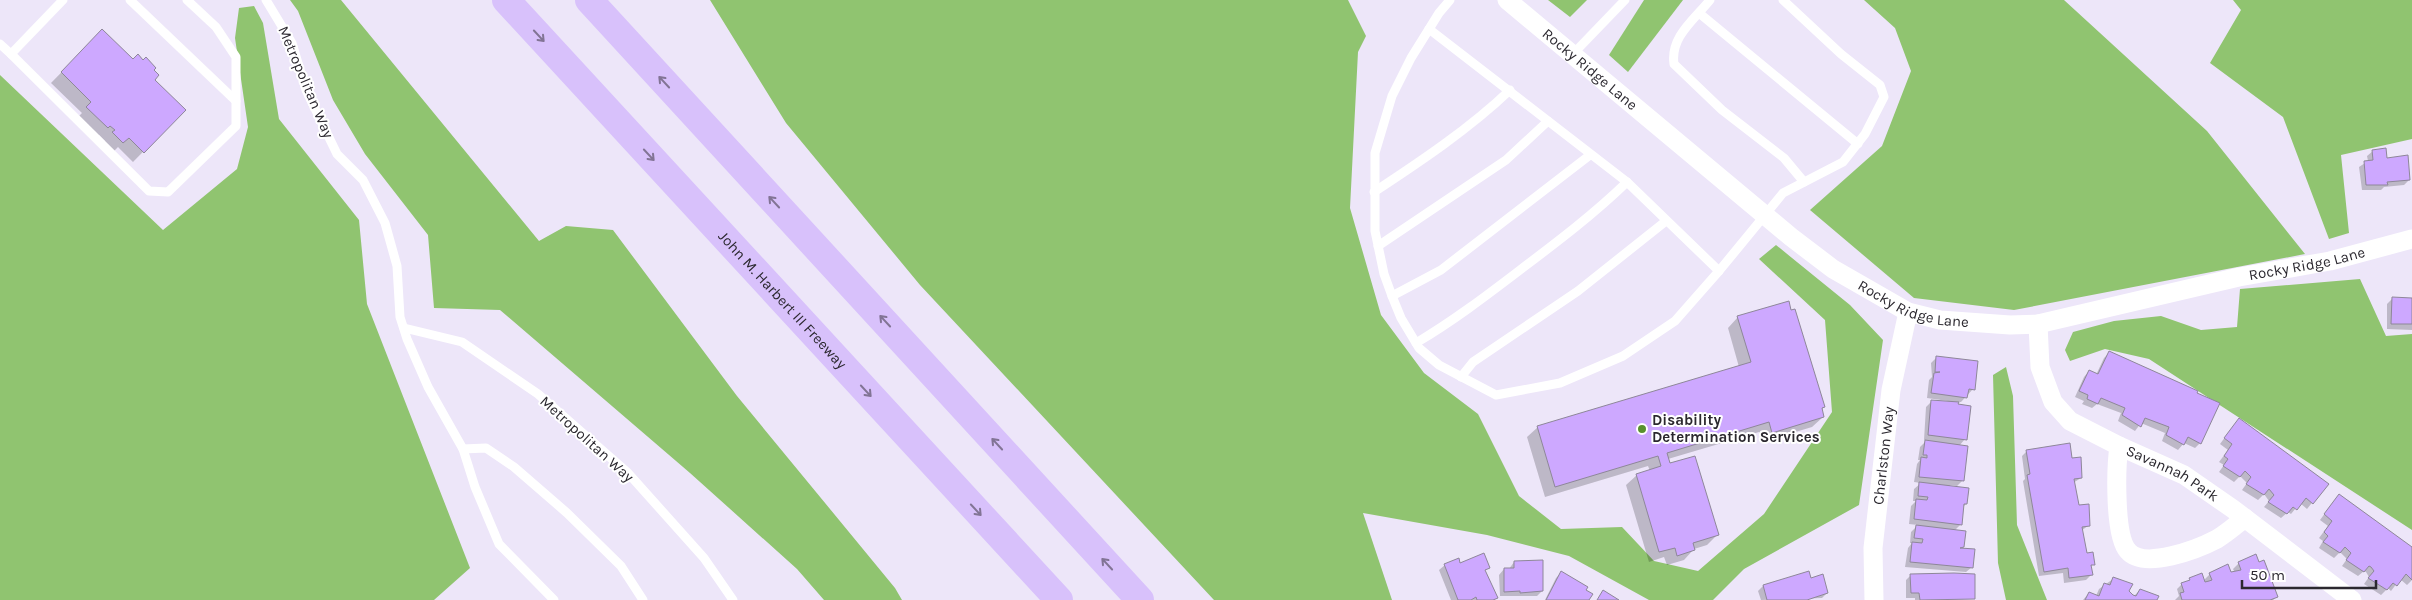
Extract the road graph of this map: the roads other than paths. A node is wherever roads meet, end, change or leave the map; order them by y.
1 (63, 0) edge
2 (130, 0) edge
3 (187, 0) edge
4 (266, 0) edge
5 (506, 0) edge
6 (589, 0) edge
7 (1450, 0) edge
8 (1507, 0) edge
9 (1625, 0) edge
10 (1710, 0) edge
11 (1783, 0) edge
12 (1699, 13) junction
13 (1429, 28) junction
14 (0, 44) edge
15 (11, 54) junction
16 (1572, 55) junction
17 (1510, 90) junction
18 (236, 101) junction
19 (1548, 121) junction
20 (1858, 144) junction
21 (1590, 155) junction
22 (1627, 182) junction
23 (1804, 182) junction
24 (1374, 192) junction
25 (1765, 216) junction
26 (1666, 221) junction
27 (2412, 240) edge
28 (1378, 246) junction
29 (1719, 271) junction
30 (1392, 296) junction
31 (1908, 312) junction
32 (2038, 324) junction
33 (404, 328) junction
34 (1416, 343) junction
35 (1461, 377) junction
36 (2119, 446) junction
37 (463, 449) junction
38 (2245, 518) junction
39 (554, 600) edge
40 (643, 600) edge
41 (733, 600) edge
42 (1059, 600) edge
43 (1140, 600) edge
44 (1874, 600) edge
45 (2352, 600) edge

1 - 15 lane
2 - 18 lane
3 - 18 lane
4 - 33 lane, Metropolitan Way
5 -> 42 highway, John M. Harbert III Freeway
43 -> 6 highway
7 - 13 lane
8 - 16 street, Rocky Ridge Lane
9 - 16 lane
10 - 12 lane
11 - 20 lane
12 - 20 lane
12 - 23 lane
13 - 17 lane
13 - 24 lane
14 - 15 lane
15 - 18 lane
16 - 25 street, Rocky Ridge Lane
17 - 19 lane
17 - 24 lane
19 - 21 lane
19 - 28 lane
20 - 23 lane
21 - 22 lane
21 - 30 lane
22 - 26 lane
22 - 34 lane
23 - 25 lane
24 - 28 lane
25 - 29 lane
25 - 31 street, Rocky Ridge Lane
26 - 29 lane
26 - 35 lane
27 - 32 street, Rocky Ridge Lane
28 - 30 lane
29 - 35 lane
30 - 34 lane
31 - 32 street, Rocky Ridge Lane
31 - 44 street, Charlston Way
32 - 36 street, Savannah Park
33 - 37 lane, Metropolitan Way
33 - 41 lane, Metropolitan Way
34 - 35 lane
36 - 38 street, Savannah Park
36 - 38 street
37 - 39 lane, Metropolitan Way
37 - 40 lane
38 - 45 street, Savannah Park

